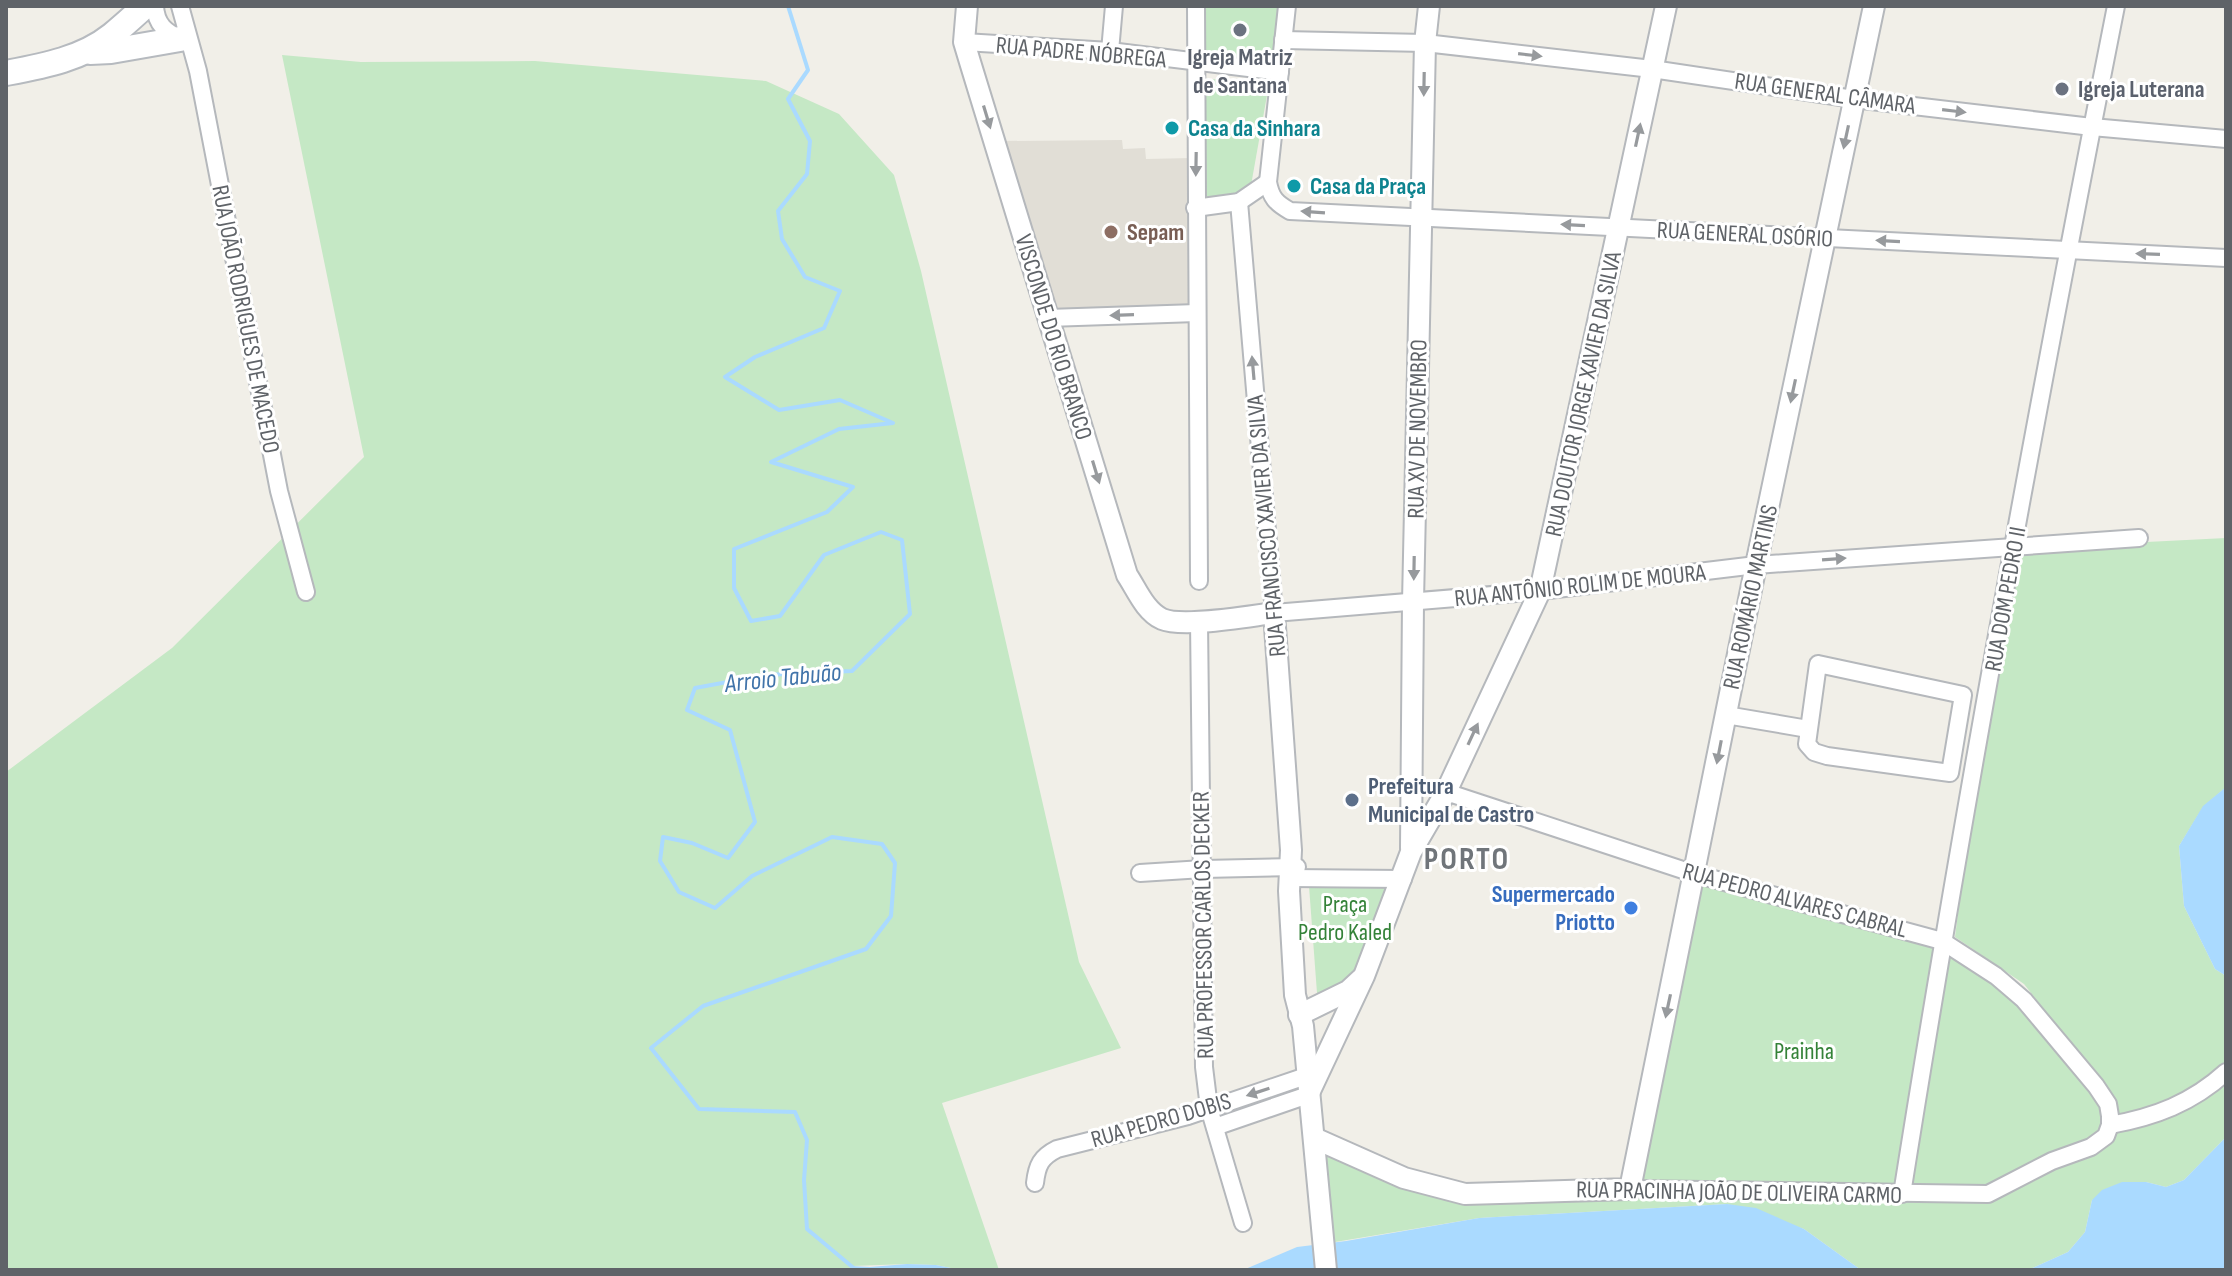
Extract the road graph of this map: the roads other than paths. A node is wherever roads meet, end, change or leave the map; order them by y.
1 (119, 6) edge
2 (145, 6) edge
3 (155, 6) edge
4 (967, 6) edge
5 (1114, 6) edge
6 (1196, 6) edge
7 (1287, 6) edge
8 (1429, 6) edge
9 (1666, 6) edge
10 (1874, 6) edge
11 (2116, 6) edge
12 (181, 28) edge
13 (110, 37) junction
14 (1283, 40) junction
15 (964, 42) junction
16 (1425, 43) junction
17 (1110, 51) junction
18 (84, 52) junction
19 (1198, 64) junction
20 (1652, 69) junction
21 (1280, 72) junction
22 (6, 73) edge
23 (1854, 99) junction
24 (2092, 127) junction
25 (2226, 139) edge
26 (1268, 182) junction
27 (1239, 202) junction
28 (1195, 208) junction
29 (1423, 219) junction
30 (1619, 228) junction
31 (1825, 238) junction
32 (2068, 251) junction
33 (2226, 258) edge
34 (1197, 313) junction
35 (1048, 318) junction
36 (2139, 538) dead end
37 (2015, 545) junction
38 (1756, 565) junction
39 (1199, 581) dead end
40 (1540, 591) junction
41 (306, 592) dead end
42 (1413, 602) junction
43 (1274, 613) junction
44 (1163, 620) joint
45 (1199, 621) junction
46 (1726, 715) junction
47 (1808, 729) junction
48 (1446, 792) junction
49 (1418, 811) junction
50 (1293, 868) junction
51 (1203, 869) junction
52 (1140, 873) dead end
53 (1695, 874) junction
54 (1403, 879) junction
55 (1942, 941) junction
56 (1364, 976) junction
57 (1303, 1022) junction
58 (1333, 1042) junction
59 (2224, 1078) edge
60 (1307, 1086) junction
61 (1209, 1108) junction
62 (2110, 1125) junction
63 (1215, 1127) junction
64 (1314, 1138) junction
65 (1035, 1183) dead end
66 (1630, 1189) junction
67 (1902, 1194) junction
68 (1243, 1223) dead end
69 (1326, 1270) edge

1 - 13 main road
2 - 13 main road
3 - 12 street, RUA JOÃO RODRIGUES DE MACEDO
4 - 15 street
5 - 17 street
6 - 19 street
7 - 14 street
8 - 16 street, RUA XV DE NOVEMBRO
9 - 20 street, RUA DOUTOR JORGE XAVIER DA SILVA
10 - 23 street, RUA ROMÁRIO MARTINS
11 - 24 street, RUA DOM PEDRO II
12 - 18 main road
12 - 41 street, RUA JOÃO RODRIGUES DE MACEDO
13 - 18 main road
14 - 16 street, RUA GENERAL CÂMARA
14 - 21 street
15 - 17 street, RUA PADRE NÓBREGA
15 -> 35 street, VISCONDE DO RIO BRANCO
16 -> 20 street, RUA GENERAL CÂMARA
16 -> 29 street, RUA XV DE NOVEMBRO
17 - 19 street, RUA PADRE NÓBREGA
18 - 22 main road
19 - 21 street, RUA PADRE NÓBREGA
19 -> 28 street
20 - 23 street, RUA GENERAL CÂMARA
30 -> 20 street, RUA DOUTOR JORGE XAVIER DA SILVA
21 - 26 street
23 -> 24 street, RUA GENERAL CÂMARA
23 -> 31 street, RUA ROMÁRIO MARTINS
24 - 25 street, RUA GENERAL CÂMARA
24 - 32 street, RUA DOM PEDRO II
26 - 27 street
29 -> 26 street, RUA GENERAL OSÓRIO
27 - 28 street
43 -> 27 street, RUA FRANCISCO XAVIER DA SILVA
28 - 34 street
30 -> 29 street, RUA GENERAL OSÓRIO
29 -> 42 street, RUA XV DE NOVEMBRO
30 - 31 street, RUA GENERAL OSÓRIO
30 - 40 street, RUA DOUTOR JORGE XAVIER DA SILVA
32 -> 31 street, RUA GENERAL OSÓRIO
31 -> 38 street, RUA ROMÁRIO MARTINS
33 -> 32 street, RUA GENERAL OSÓRIO
32 - 37 street, RUA DOM PEDRO II
34 -> 35 street
34 - 39 street
35 -> 44 street, VISCONDE DO RIO BRANCO
36 - 37 street, RUA ANTÔNIO ROLIM DE MOURA
38 -> 37 street, RUA ANTÔNIO ROLIM DE MOURA
37 - 55 street, RUA DOM PEDRO II
38 - 40 street, RUA ANTÔNIO ROLIM DE MOURA
38 - 46 street, RUA ROMÁRIO MARTINS
40 - 42 street, RUA ANTÔNIO ROLIM DE MOURA
48 -> 40 street, RUA DOUTOR JORGE XAVIER DA SILVA
42 - 43 street, RUA ANTÔNIO ROLIM DE MOURA
42 - 49 street, RUA XV DE NOVEMBRO
43 - 45 street, RUA ANTÔNIO ROLIM DE MOURA
43 - 50 street, RUA FRANCISCO XAVIER DA SILVA
44 - 45 street, RUA ANTÔNIO ROLIM DE MOURA
45 - 51 street, RUA PROFESSOR CARLOS DECKER
46 - 47 street
46 -> 53 street, RUA ROMÁRIO MARTINS
47 - 47 street
48 - 49 street
48 - 53 street, RUA PEDRO ALVARES CABRAL
49 - 54 street, RUA XV DE NOVEMBRO
50 - 51 street
50 - 54 street
50 - 57 street, RUA FRANCISCO XAVIER DA SILVA
51 - 52 street
51 - 61 street, RUA PROFESSOR CARLOS DECKER
53 - 55 street, RUA PEDRO ALVARES CABRAL
53 -> 66 street, RUA ROMÁRIO MARTINS
54 - 56 street
55 - 62 street, RUA PEDRO ALVARES CABRAL
55 - 67 street, RUA DOM PEDRO II
56 - 57 street
56 - 58 street
57 - 58 street
57 - 60 street, RUA FRANCISCO XAVIER DA SILVA
58 - 60 street
59 - 62 street
60 -> 61 street, RUA PEDRO DOBIS
60 - 63 street, RUA PEDRO DOBIS
60 - 64 street, RUA FRANCISCO XAVIER DA SILVA
61 - 63 street, RUA PROFESSOR CARLOS DECKER
61 - 65 street, RUA PEDRO DOBIS
62 - 67 street, RUA PRACINHA JOÃO DE OLIVEIRA CARMO
63 - 68 street, RUA PROFESSOR CARLOS DECKER
64 - 66 street, RUA PRACINHA JOÃO DE OLIVEIRA CARMO
64 - 69 street, RUA FRANCISCO XAVIER DA SILVA
66 - 67 street, RUA PRACINHA JOÃO DE OLIVEIRA CARMO

